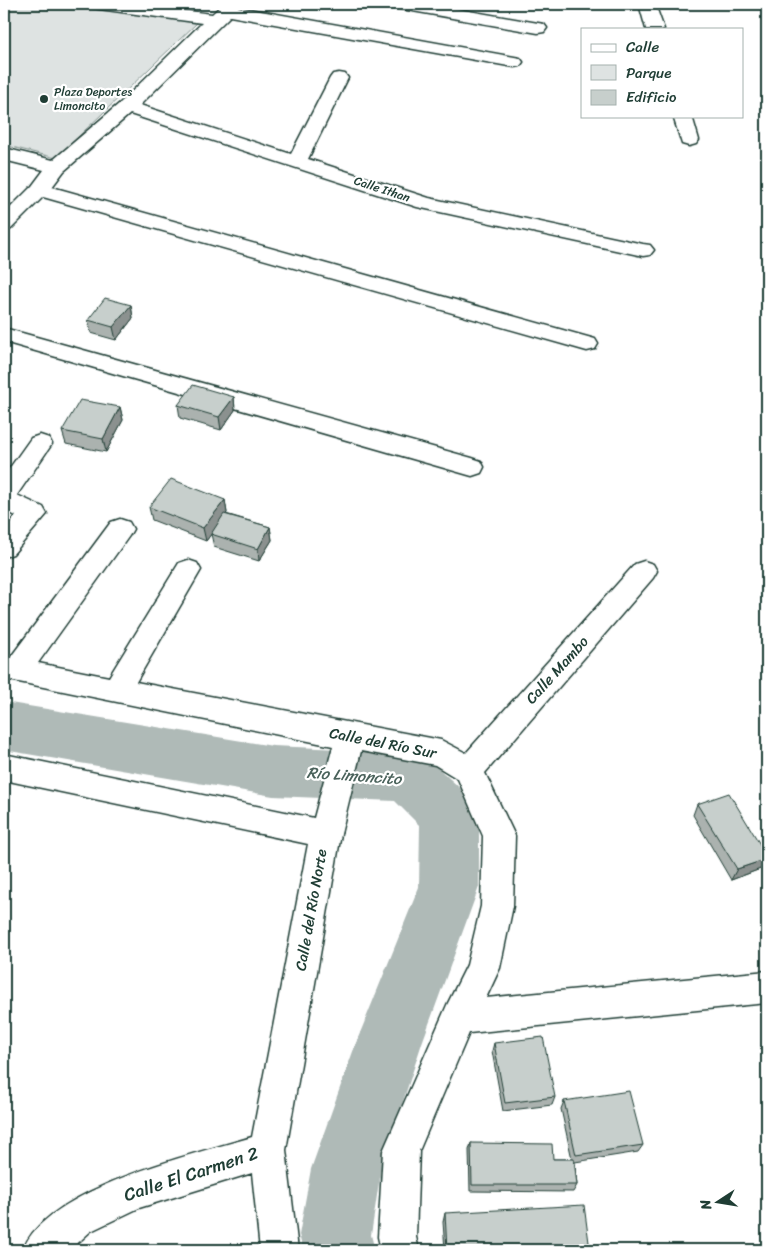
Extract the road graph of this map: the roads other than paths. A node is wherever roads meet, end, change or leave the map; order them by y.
1 (99, 4) edge
2 (401, 4) edge
3 (647, 4) edge
4 (224, 11) edge
5 (538, 28) dead end
6 (655, 28) edge
7 (514, 62) dead end
8 (339, 78) dead end
9 (127, 106) junction
10 (683, 118) edge
11 (689, 140) dead end
12 (4, 154) edge
13 (296, 162) junction
14 (57, 167) junction
15 (39, 190) junction
16 (4, 225) edge
17 (643, 250) dead end
18 (4, 335) edge
19 (587, 344) dead end
20 (40, 444) dead end
21 (472, 467) dead end
22 (4, 494) edge
23 (4, 499) edge
24 (120, 528) dead end
25 (4, 547) edge
26 (188, 570) dead end
27 (644, 571) dead end
28 (11, 669) edge
29 (116, 691) junction
30 (350, 737) junction
31 (4, 767) edge
32 (469, 770) junction
33 (325, 834) junction
34 (767, 987) edge
35 (459, 1017) junction
36 (268, 1150) junction
37 (42, 1250) edge
38 (279, 1250) edge
39 (400, 1250) edge

1 - 4 street
2 - 5 street
3 - 6 street
4 - 7 street
4 - 9 street
8 - 13 street
9 - 13 street, Calle Ithan
9 - 14 street
10 - 11 street
12 - 14 street
13 - 17 street, Calle Ithan
14 - 15 street
15 - 16 street
15 - 19 street
18 - 21 street
20 - 22 street
23 - 25 street
24 - 28 street
26 - 29 street
27 - 32 street, Calle Mambo
28 - 29 street, Calle del Río Sur
29 - 30 street, Calle del Río Sur
30 - 32 street, Calle del Río Sur
30 - 33 street
31 - 33 street, Calle del Río Norte
32 - 35 street
33 - 36 street, Calle del Río Norte
34 - 35 street
35 - 39 street
36 - 37 street, Calle El Carmen 2
36 - 38 street, Calle del Río Norte

